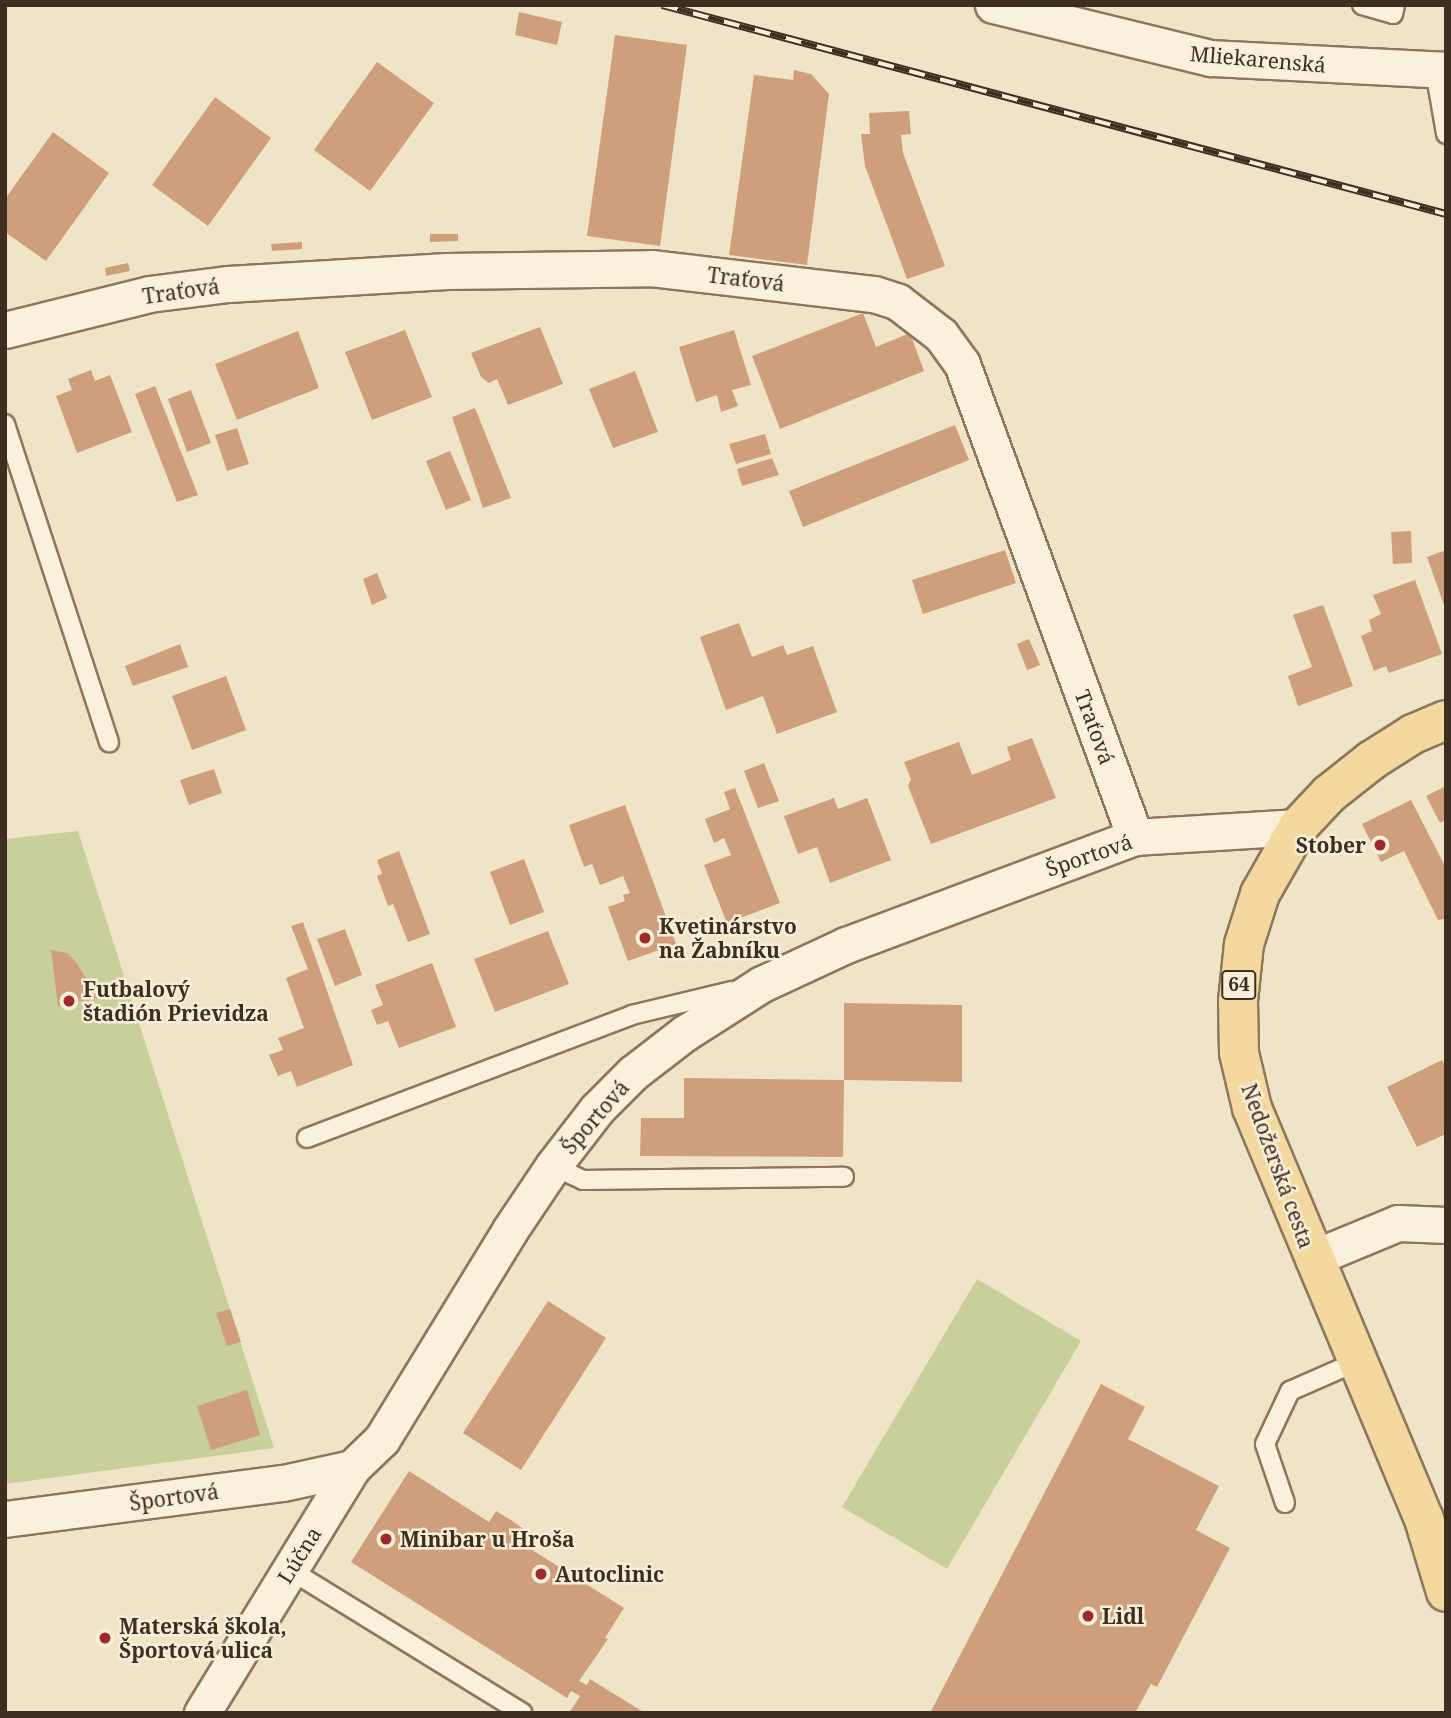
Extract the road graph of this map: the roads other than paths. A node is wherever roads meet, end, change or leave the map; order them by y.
1 (993, 5) edge
2 (1362, 5) edge
3 (1397, 8) edge
4 (1074, 15) edge
5 (1440, 70) edge
6 (1446, 134) edge
7 (5, 330) edge
8 (5, 424) edge
9 (1446, 720) edge
10 (109, 741) dead end
11 (1298, 827) junction
12 (1135, 837) junction
13 (762, 984) junction
14 (307, 1138) dead end
15 (553, 1166) junction
16 (844, 1177) dead end
17 (1446, 1225) edge
18 (1313, 1258) junction
19 (1356, 1362) junction
20 (352, 1468) junction
21 (1285, 1503) dead end
22 (5, 1520) edge
23 (290, 1570) junction
24 (1446, 1592) edge
25 (202, 1713) edge
26 (522, 1713) edge

1 - 4 street, Mliekarenská
2 - 3 lane
4 - 5 street, Mliekarenská
5 - 6 lane
7 - 12 street, Traťová
8 - 10 lane
9 - 11 main road, Nedožerská cesta / 64
11 - 12 street, Športová
11 - 18 main road, Nedožerská cesta / 64
12 - 13 street, Športová
13 - 14 lane
13 - 15 street, Športová
15 - 16 lane
15 - 20 street, Športová
17 - 18 street
18 - 19 main road, Nedožerská cesta / 64
19 - 21 lane
19 - 24 main road, Nedožerská cesta / 64
20 - 22 street, Športová
20 - 23 street, Lúčna
23 - 25 street, Lúčna
23 - 26 lane

